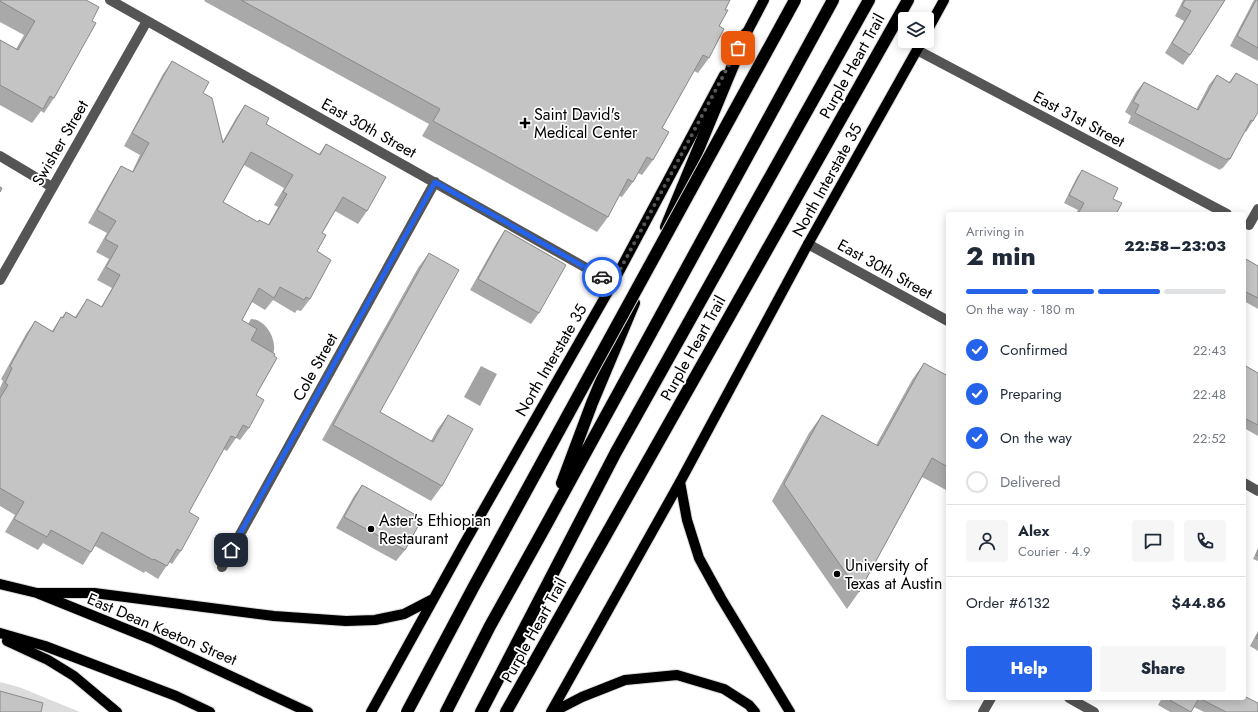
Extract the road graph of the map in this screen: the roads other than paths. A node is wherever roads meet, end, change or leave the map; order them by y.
1 (110, 0) edge
2 (764, 0) edge
3 (795, 0) edge
4 (833, 0) edge
5 (869, 0) edge
6 (908, 0) edge
7 (944, 0) edge
8 (934, 18) edge
9 (147, 22) junction
10 (746, 34) junction
11 (917, 48) edge
12 (924, 48) edge
13 (0, 156) edge
14 (435, 182) junction
15 (52, 187) junction
16 (1258, 208) edge
17 (1223, 212) edge
18 (1246, 224) edge
19 (1258, 230) edge
20 (808, 244) junction
21 (0, 280) edge
22 (613, 283) junction
23 (946, 320) edge
24 (680, 482) junction
25 (1246, 484) edge
26 (1258, 491) edge
27 (545, 527) junction
28 (222, 566) dead end
29 (0, 584) edge
30 (37, 593) junction
31 (433, 599) junction
32 (0, 633) edge
33 (0, 638) edge
34 (990, 700) edge
35 (1073, 700) edge
36 (372, 710) edge
37 (117, 712) edge
38 (210, 712) edge
39 (308, 712) edge
40 (407, 712) edge
41 (446, 712) edge
42 (481, 712) edge
43 (506, 712) edge
44 (552, 712) edge
45 (755, 712) edge
46 (790, 712) edge
47 (983, 712) edge
48 (1094, 712) edge

1 - 9 street, East 30th Street
2 - 10 main road, North Interstate 35
3 - 40 highway, bridge
4 - 27 highway
5 - 42 highway, Purple Heart Trail
6 - 43 highway, Purple Heart Trail
7 - 8 main road
9 - 14 street, East 30th Street
9 - 15 street, Swisher Street
10 - 22 main road, North Interstate 35
10 - 27 highway
11 - 20 main road, North Interstate 35
12 - 17 street, East 31st Street
13 - 15 street
14 - 22 street, East 30th Street
14 - 28 street, Cole Street
15 - 21 street, Swisher Street
16 - 18 street
18 - 19 street
20 - 23 street, East 30th Street
20 - 24 main road, North Interstate 35
22 - 31 main road, North Interstate 35
24 - 44 main road, North Interstate 35
24 - 46 main road
25 - 26 street
27 - 41 highway
29 - 30 main road, East Dean Keeton Street
30 - 31 main road
30 - 39 main road, East Dean Keeton Street
31 - 36 main road, North Interstate 35
32 - 38 main road
33 - 37 main road
34 - 47 street
35 - 48 street
44 - 45 main road

